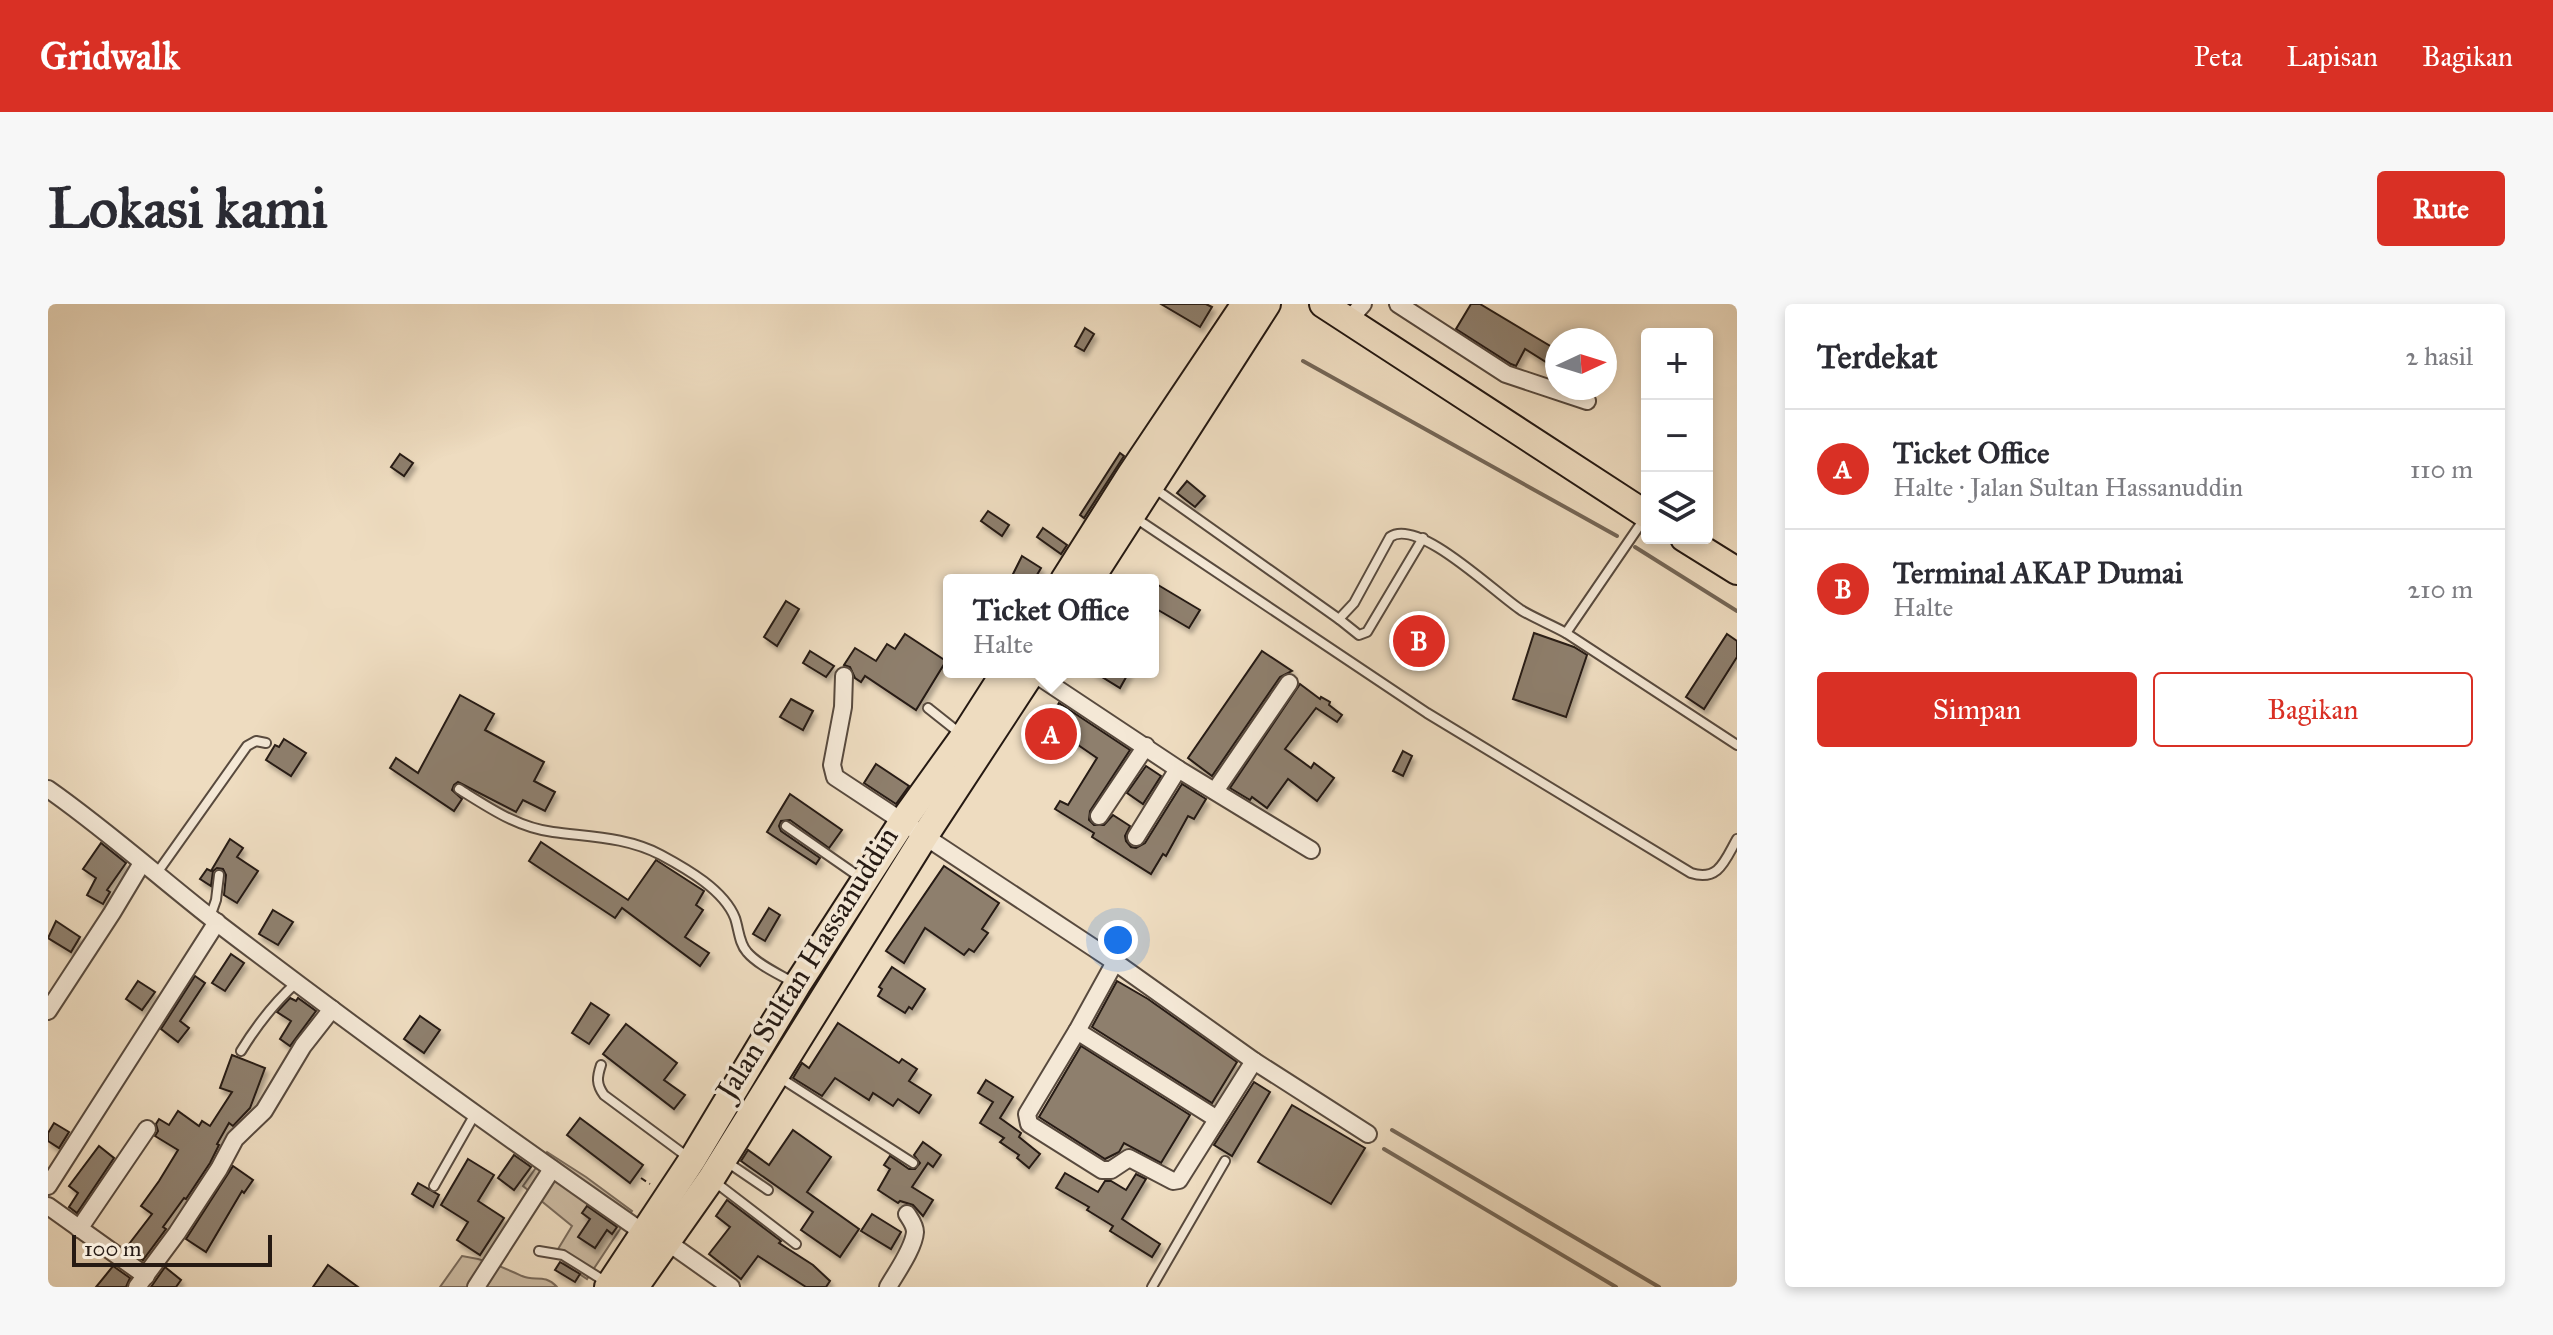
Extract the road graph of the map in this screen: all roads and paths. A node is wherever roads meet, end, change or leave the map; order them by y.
1 (1245, 304) edge
2 (1267, 304) edge
3 (1323, 304) edge
4 (1398, 304) edge
5 (1356, 313) edge
6 (1587, 401) dead end
7 (1141, 480) junction
8 (1122, 510) junction
9 (1641, 511) edge
10 (1641, 524) edge
11 (1423, 538) junction
12 (1694, 544) edge
13 (1737, 571) edge
14 (1069, 574) edge
15 (1093, 574) edge
16 (1339, 619) junction
17 (1566, 633) junction
18 (844, 676) dead end
19 (1001, 678) edge
20 (1028, 678) edge
21 (1041, 678) edge
22 (1289, 683) dead end
23 (928, 708) dead end
24 (964, 736) junction
25 (266, 743) dead end
26 (1737, 745) edge
27 (1146, 746) junction
28 (1178, 769) junction
29 (48, 789) edge
30 (459, 789) dead end
31 (1215, 791) junction
32 (1099, 816) dead end
33 (903, 821) junction
34 (786, 826) dead end
35 (924, 837) junction
36 (1136, 837) dead end
37 (1737, 839) edge
38 (1311, 850) dead end
39 (142, 863) junction
40 (156, 874) junction
41 (219, 875) dead end
42 (866, 881) junction
43 (214, 920) junction
44 (1115, 962) junction
45 (296, 982) junction
46 (797, 985) junction
47 (332, 1009) junction
48 (48, 1011) edge
49 (1077, 1031) junction
50 (241, 1051) dead end
51 (1254, 1061) junction
52 (601, 1065) dead end
53 (775, 1074) junction
54 (475, 1114) junction
55 (1217, 1119) junction
56 (147, 1129) dead end
57 (1368, 1134) dead end
58 (692, 1160) junction
59 (1225, 1161) dead end
60 (913, 1163) dead end
61 (552, 1169) junction
62 (717, 1169) junction
63 (48, 1186) edge
64 (434, 1186) dead end
65 (768, 1190) dead end
66 (48, 1206) edge
67 (907, 1214) dead end
68 (79, 1229) junction
69 (655, 1237) junction
70 (796, 1244) dead end
71 (539, 1251) dead end
72 (142, 1281) edge
73 (618, 1286) edge
74 (476, 1287) edge
75 (731, 1287) edge
76 (888, 1287) edge
77 (1152, 1287) edge

1 - 7 main road
2 - 7 main road
3 - 5 main road
4 - 6 street
5 - 9 main road
7 - 8 main road
7 - 16 lane
8 - 14 main road
8 - 15 main road
8 - 37 lane
10 - 17 lane
11 - 16 lane
11 - 16 lane
11 - 17 lane
12 - 13 main road
17 - 26 lane
18 - 33 street
19 - 24 main road, Jalan Sultan Hassanuddin
20 - 35 main road, Jalan Sultan Hassanuddin
21 - 27 street
22 - 31 street
23 - 24 lane
24 - 33 main road, Jalan Sultan Hassanuddin
25 - 40 lane
27 - 28 street
27 - 32 street
28 - 31 street
28 - 36 street
29 - 39 street
30 - 46 lane
31 - 38 street
33 - 35 street
33 - 42 main road, Jalan Sultan Hassanuddin
34 - 42 lane
35 - 44 street
35 - 53 main road, Jalan Sultan Hassanuddin
39 - 40 street
39 - 48 street
40 - 43 street
41 - 43 lane
42 - 46 main road, Jalan Sultan Hassanuddin
43 - 45 street
43 - 63 street
44 - 49 street
44 - 51 street
45 - 47 street
45 - 50 lane
46 - 58 main road, Jalan Sultan Hassanuddin
47 - 54 street
47 - 72 street
49 - 55 street
49 - 55 street
51 - 55 street
51 - 57 street
52 - 58 lane
53 - 60 lane
53 - 62 main road, Jalan Sultan Hassanuddin
54 - 61 street
54 - 64 lane
56 - 68 street
58 - 69 main road, Jalan Sultan Hassanuddin
59 - 77 lane
61 - 69 street
61 - 74 street
62 - 65 lane
62 - 69 main road, Jalan Sultan Hassanuddin
62 - 70 lane
66 - 68 street
67 - 76 street
68 - 72 street
69 - 73 main road, Jalan Sultan Hassanuddin
69 - 75 street
71 - 73 lane

